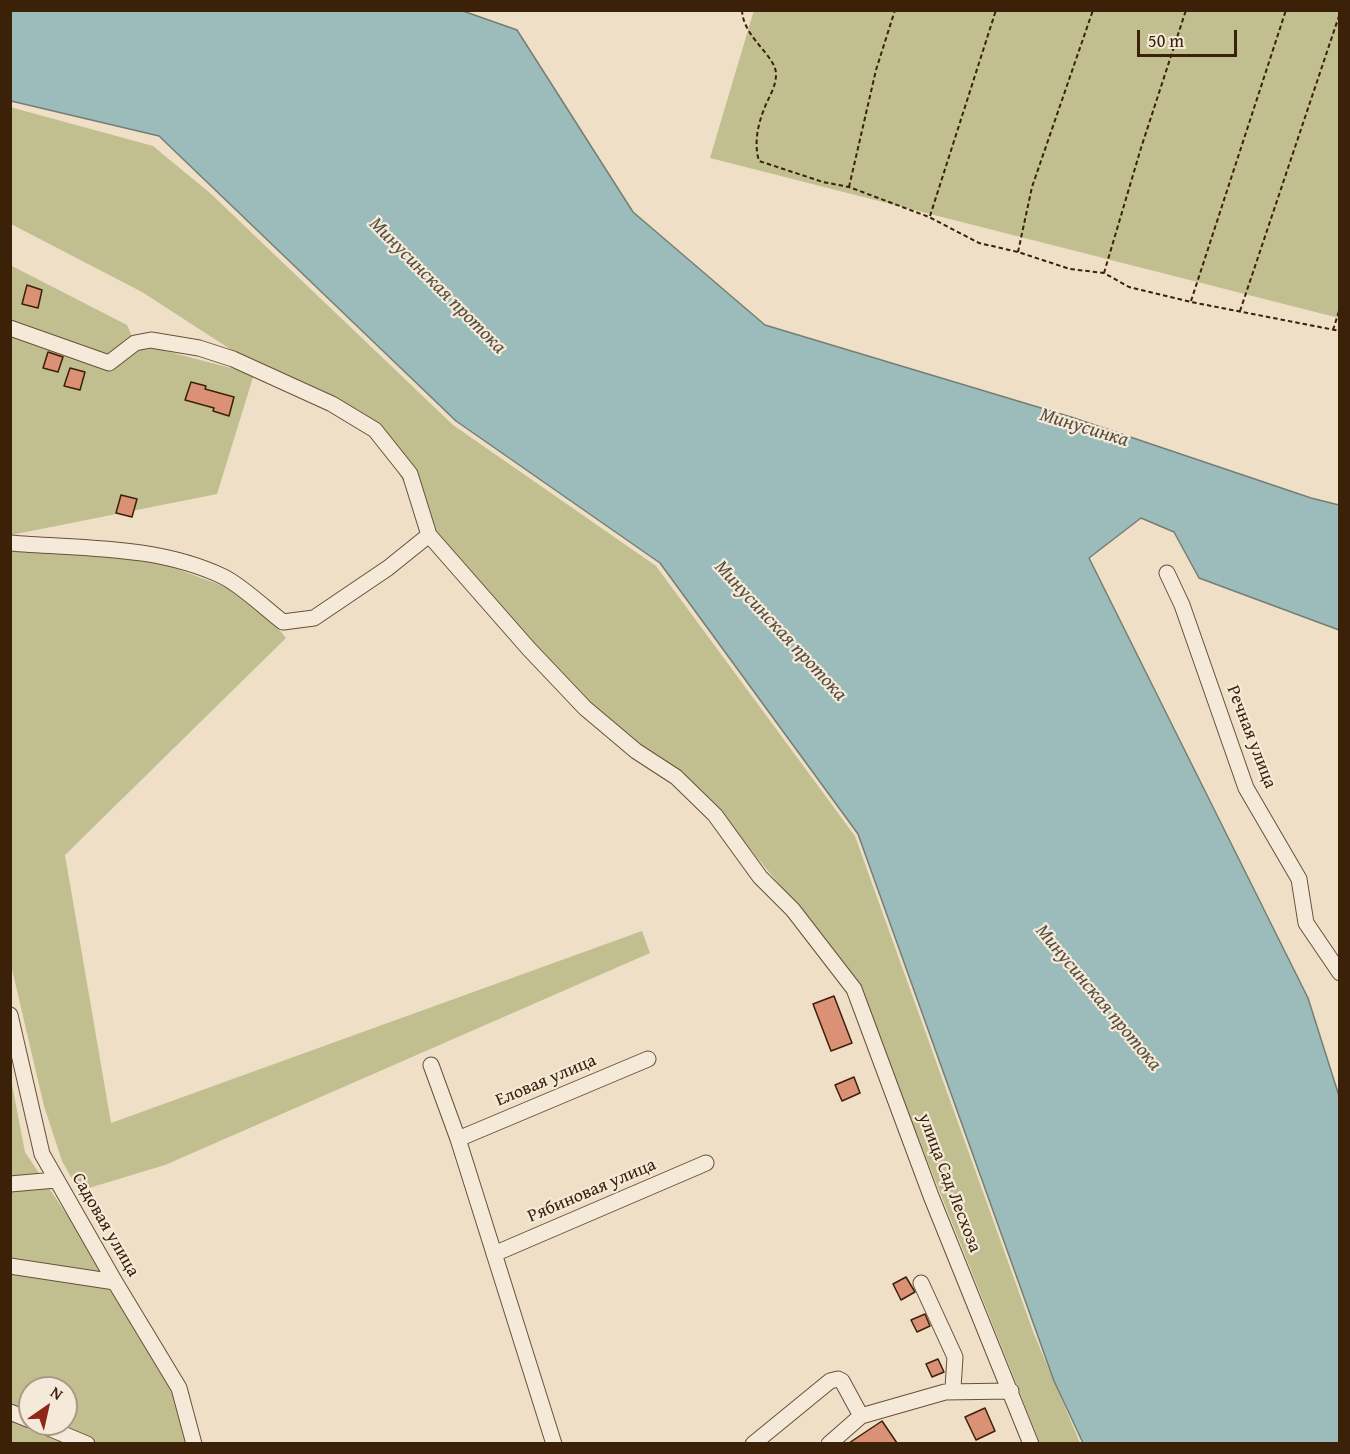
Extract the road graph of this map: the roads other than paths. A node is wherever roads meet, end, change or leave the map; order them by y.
1 (10, 328) edge
2 (429, 535) junction
3 (10, 543) edge
4 (1167, 573) dead end
5 (1340, 973) edge
6 (10, 1015) edge
7 (12, 1031) edge
8 (648, 1059) dead end
9 (431, 1065) dead end
10 (458, 1139) junction
11 (706, 1163) dead end
12 (56, 1180) junction
13 (10, 1184) edge
14 (494, 1254) junction
15 (10, 1266) edge
16 (115, 1282) junction
17 (921, 1283) dead end
18 (1011, 1391) junction
19 (948, 1392) junction
20 (861, 1416) junction
21 (69, 1436) edge
22 (87, 1443) edge
23 (194, 1443) edge
24 (554, 1443) edge
25 (753, 1443) edge
26 (829, 1443) edge
27 (1031, 1443) edge

1 - 2 street
2 - 3 street
2 - 18 street, улица Сад Лесхоза
4 - 5 street, Речная улица
6 - 7 street, Садовая улица
7 - 12 street, Садовая улица
8 - 10 street, Еловая улица
9 - 10 street
10 - 14 street
11 - 14 street, Рябиновая улица
12 - 13 street
12 - 16 street, Садовая улица
14 - 24 street
15 - 16 street
16 - 23 street, Садовая улица
17 - 19 street
18 - 19 street
18 - 27 street, улица Сад Лесхоза
19 - 20 street
20 - 25 street
20 - 26 street
21 - 22 street

